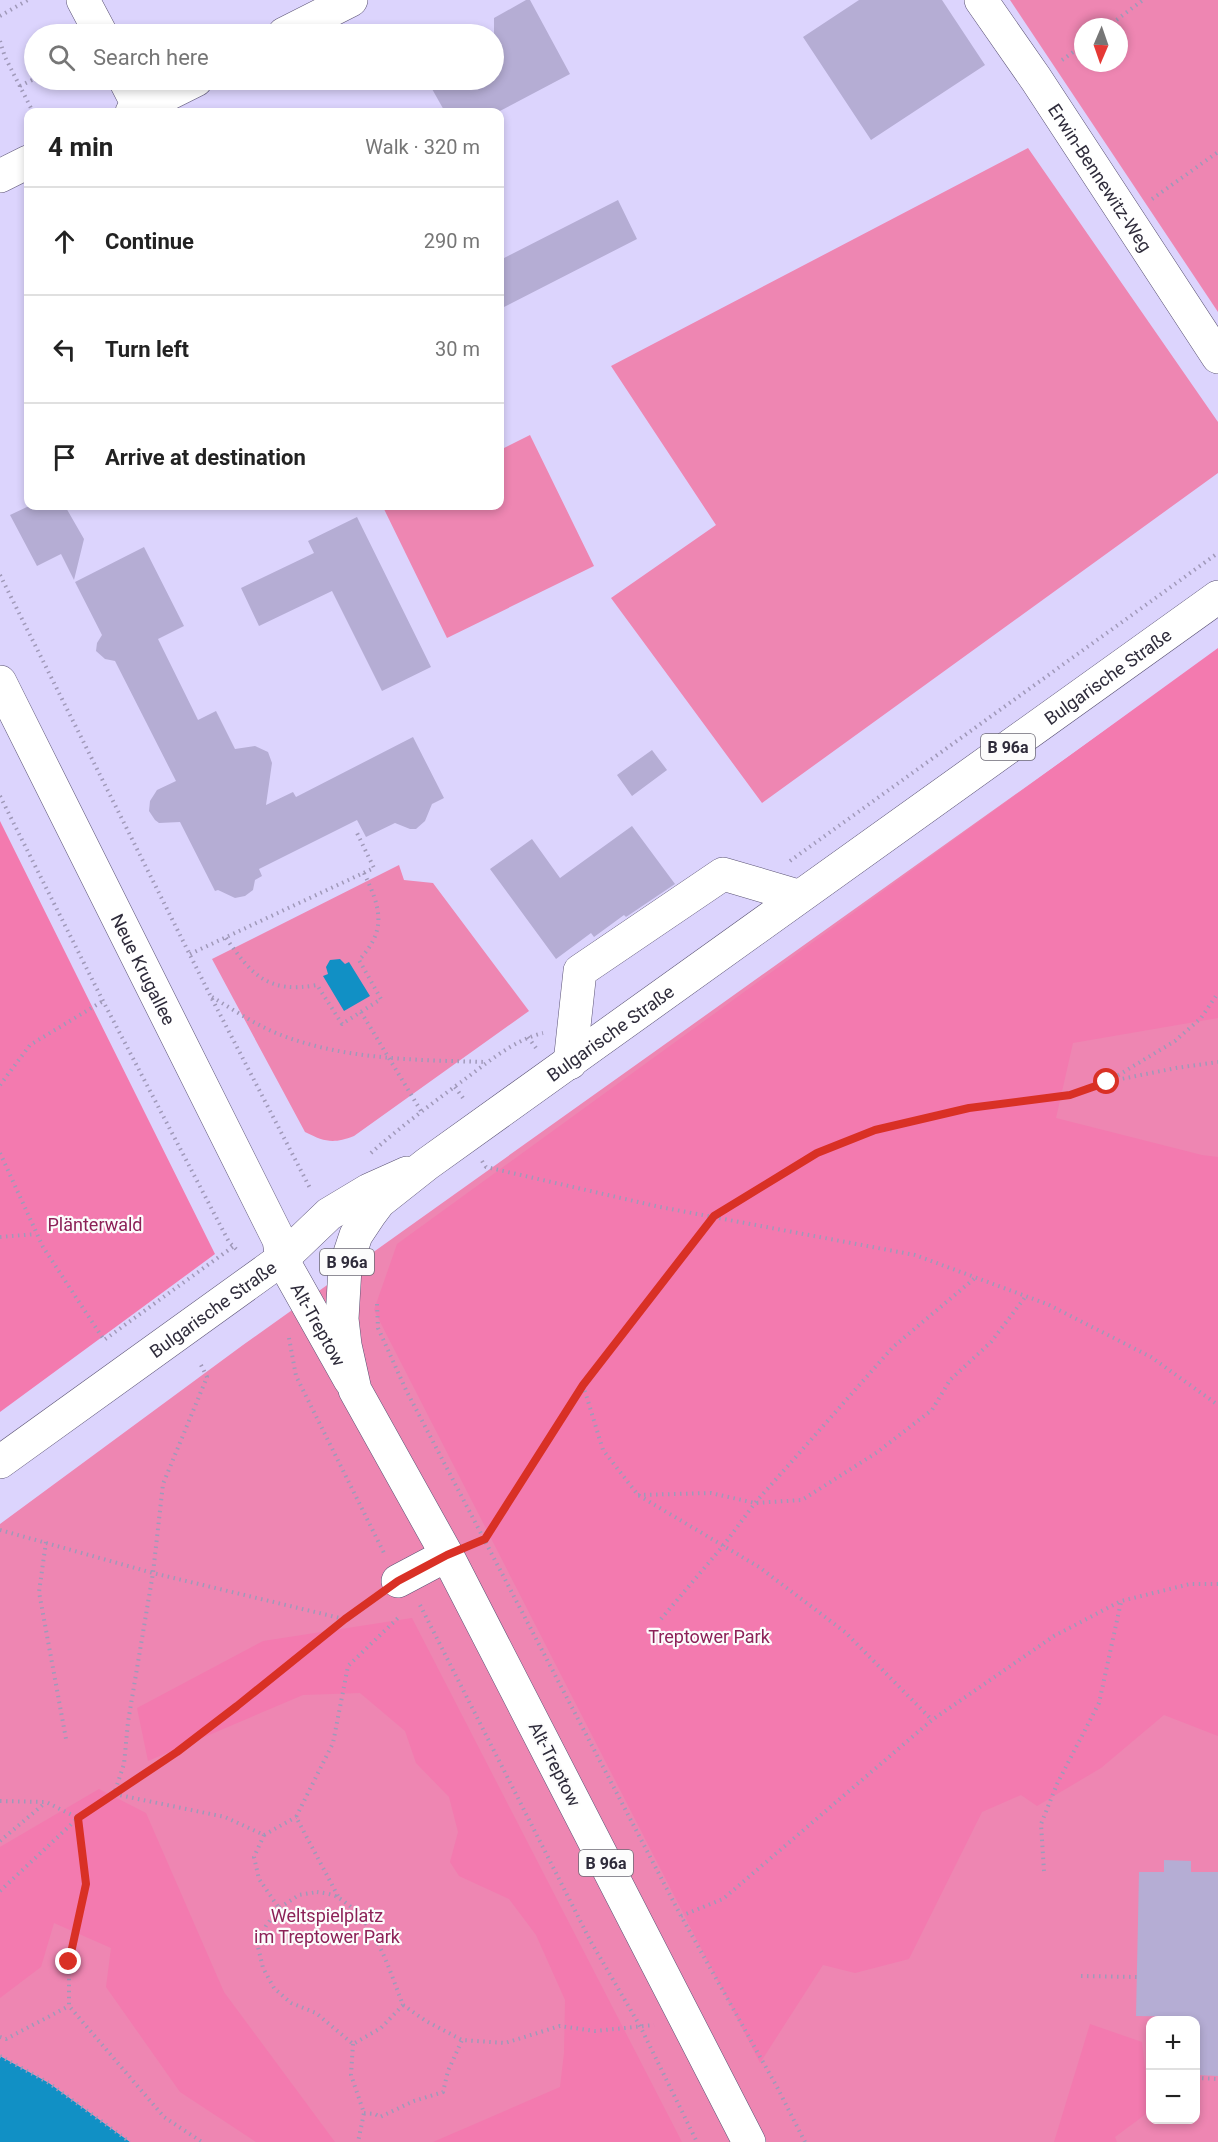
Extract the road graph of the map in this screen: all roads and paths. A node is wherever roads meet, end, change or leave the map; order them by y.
1 (28, 0) edge
2 (83, 0) edge
3 (351, 0) edge
4 (981, 0) edge
5 (1143, 0) edge
6 (0, 16) edge
7 (1119, 18) edge
8 (96, 24) edge
9 (314, 24) edge
10 (0, 41) edge
11 (24, 84) edge
12 (20, 86) junction
13 (129, 90) edge
14 (177, 90) edge
15 (31, 108) edge
16 (135, 108) edge
17 (142, 108) edge
18 (1218, 152) edge
19 (24, 164) edge
20 (0, 176) edge
21 (1126, 217) junction
22 (1218, 357) edge
23 (0, 575) edge
24 (1218, 597) edge
25 (0, 682) edge
26 (0, 796) edge
27 (357, 834) dead end
28 (364, 873) junction
29 (798, 896) junction
30 (226, 938) junction
31 (190, 954) junction
32 (1218, 993) edge
33 (212, 997) junction
34 (103, 1001) junction
35 (361, 1012) junction
36 (574, 1025) junction
37 (389, 1059) junction
38 (1218, 1062) edge
39 (488, 1063) junction
40 (570, 1063) junction
41 (1107, 1082) junction
42 (0, 1086) edge
43 (455, 1087) junction
44 (469, 1106) dead end
45 (422, 1111) junction
46 (465, 1138) junction
47 (0, 1153) edge
48 (366, 1160) dead end
49 (427, 1164) junction
50 (314, 1195) dead end
51 (714, 1216) junction
52 (36, 1234) junction
53 (0, 1237) edge
54 (234, 1246) junction
55 (242, 1254) dead end
56 (282, 1259) junction
57 (975, 1277) junction
58 (376, 1294) dead end
59 (1026, 1296) junction
60 (286, 1327) dead end
61 (201, 1365) dead end
62 (583, 1385) junction
63 (355, 1390) junction
64 (1218, 1405) edge
65 (0, 1462) edge
66 (638, 1495) junction
67 (755, 1503) junction
68 (0, 1530) edge
69 (485, 1539) junction
70 (46, 1542) junction
71 (723, 1546) junction
72 (447, 1555) junction
73 (153, 1573) junction
74 (398, 1581) junction
75 (1218, 1584) edge
76 (1121, 1601) junction
77 (421, 1607) dead end
78 (400, 1616) dead end
79 (345, 1619) junction
80 (661, 1619) dead end
81 (932, 1720) junction
82 (66, 1739) dead end
83 (114, 1794) junction
84 (0, 1801) edge
85 (46, 1802) junction
86 (296, 1817) junction
87 (78, 1818) junction
88 (264, 1835) junction
89 (0, 1841) edge
90 (1044, 1871) dead end
91 (0, 1891) edge
92 (338, 1896) junction
93 (279, 1908) junction
94 (681, 1916) junction
95 (1081, 1976) dead end
96 (1137, 1977) dead end
97 (403, 2005) junction
98 (69, 2006) junction
99 (640, 2026) junction
100 (0, 2037) edge
101 (462, 2040) junction
102 (353, 2044) junction
103 (0, 2056) edge
104 (1200, 2078) edge
105 (1218, 2079) edge
106 (364, 2113) junction
107 (130, 2142) edge
108 (202, 2142) edge
109 (358, 2142) edge
110 (697, 2142) edge
111 (749, 2142) edge
112 (805, 2142) edge

1 - 6 path
2 - 8 main road
3 - 9 main road
4 - 21 main road, Erwin-Bennewitz-Weg
5 - 7 path
10 - 12 path
11 - 12 path
12 - 15 path
13 - 16 main road
14 - 17 main road
18 - 21 path
19 - 20 main road
21 - 22 main road, Erwin-Bennewitz-Weg
23 - 31 path
24 - 29 main road, Bulgarische Straße / B 96a
25 - 56 main road, Neue Krugallee
26 - 34 path
27 - 28 path
28 - 30 path
28 - 35 path
29 - 36 main road
29 - 40 main road, Bulgarische Straße / B 96a
30 - 31 path
30 - 35 path
31 - 33 path
32 - 41 path
33 - 37 path
33 - 50 path
34 - 42 path
34 - 54 path
35 - 37 path
36 - 39 path
36 - 40 main road
37 - 39 path
37 - 45 path
38 - 41 path
39 - 43 path
40 - 46 main road, Bulgarische Straße / B 96a
41 - 51 path
43 - 44 path
43 - 45 path
45 - 48 path
46 - 49 main road, Bulgarische Straße / B 96a
46 - 51 path
47 - 52 path
49 - 56 main road, Bulgarische Straße
49 - 63 main road, Alt-Treptow / B 96a
51 - 57 path
51 - 62 path
52 - 53 path
52 - 54 path
54 - 55 path
56 - 63 main road, Alt-Treptow
56 - 65 main road, Bulgarische Straße
57 - 59 path
57 - 67 path
58 - 69 path
59 - 64 path
59 - 67 path
60 - 74 path
61 - 73 path
62 - 66 path
62 - 69 path
63 - 72 main road, Alt-Treptow / B 96a
66 - 67 path
66 - 71 path
67 - 71 path
68 - 70 path
69 - 72 path
69 - 94 path
70 - 73 path
70 - 82 path
71 - 80 path
71 - 81 path
72 - 74 main road
72 - 111 main road, Alt-Treptow / B 96a
73 - 79 path
73 - 83 path
74 - 79 path
75 - 76 path
76 - 81 path
76 - 90 path
77 - 99 path
78 - 86 path
79 - 83 path
81 - 94 path
83 - 87 path
83 - 88 path
84 - 85 path
85 - 87 path
85 - 89 path
86 - 88 path
86 - 92 path
87 - 91 path
87 - 98 path
88 - 93 path
92 - 93 path
92 - 97 path
93 - 102 path
94 - 112 path
95 - 96 path
97 - 101 path
97 - 102 path
98 - 100 path
98 - 108 path
99 - 101 path
99 - 110 path
101 - 106 path
102 - 106 path
103 - 107 path
104 - 105 path
106 - 109 path

